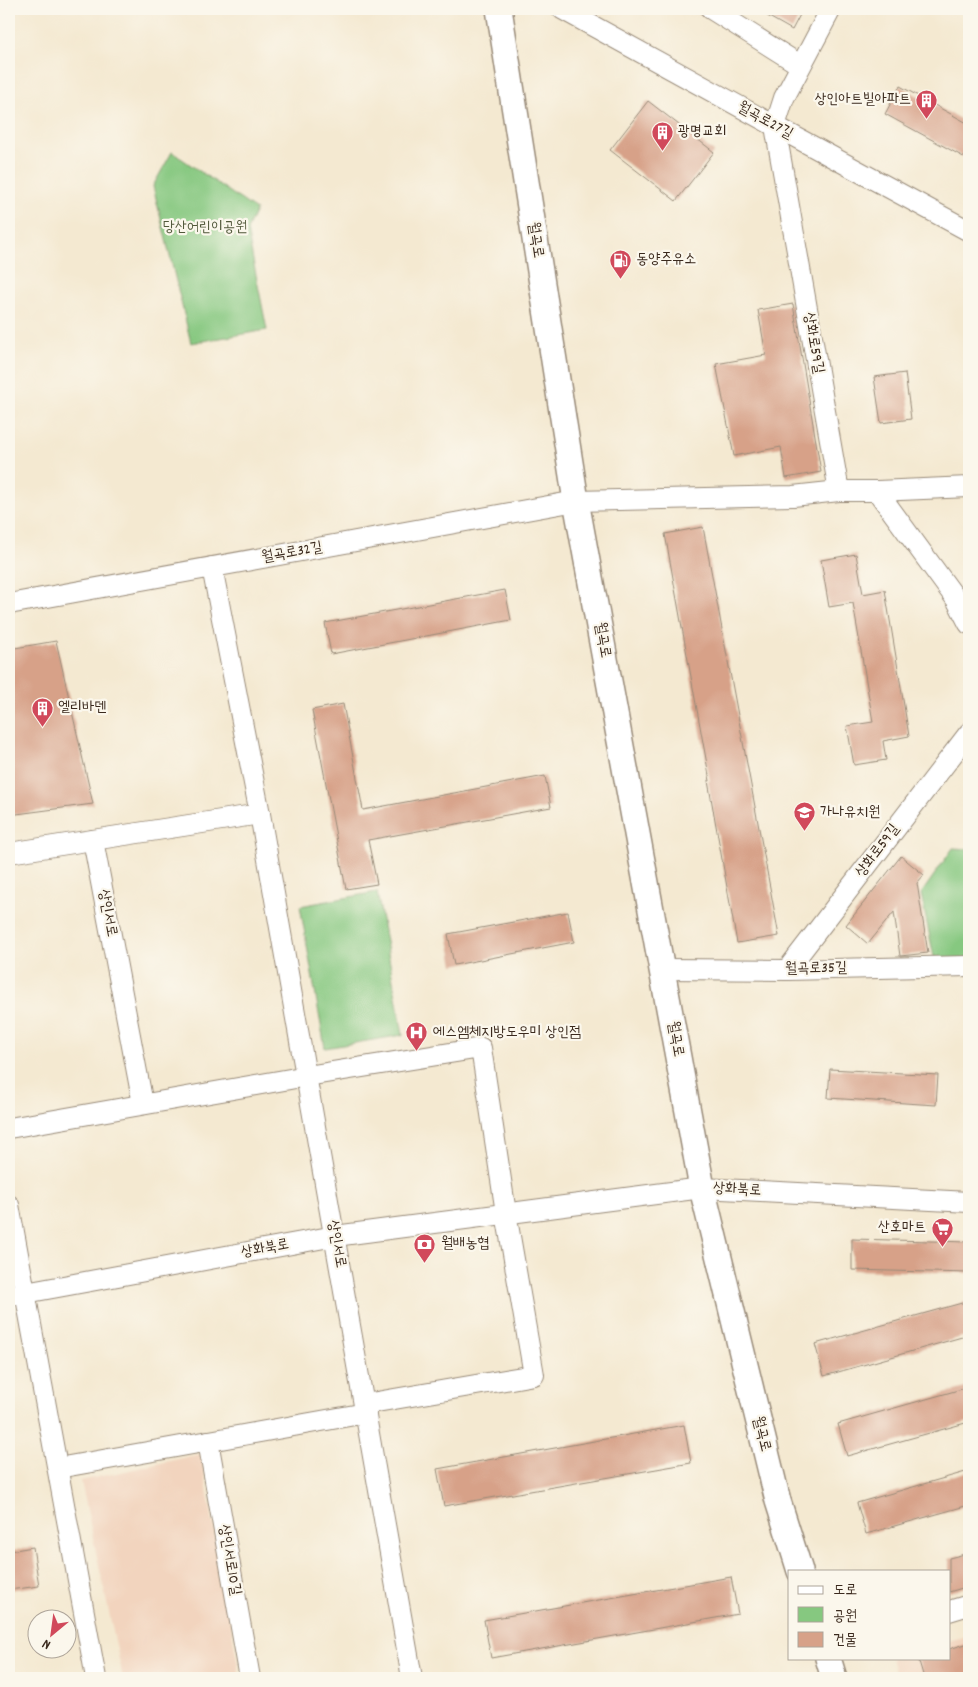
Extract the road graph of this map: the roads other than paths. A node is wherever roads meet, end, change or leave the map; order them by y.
1 (500, 9) edge
2 (562, 9) edge
3 (711, 9) edge
4 (831, 9) edge
5 (800, 65) junction
6 (775, 126) junction
7 (969, 231) edge
8 (969, 487) edge
9 (839, 491) junction
10 (877, 491) junction
11 (576, 501) junction
12 (212, 567) junction
13 (9, 604) edge
14 (969, 624) edge
15 (969, 733) edge
16 (260, 814) junction
17 (92, 840) junction
18 (9, 853) edge
19 (969, 966) edge
20 (662, 969) junction
21 (787, 970) junction
22 (307, 1076) junction
23 (144, 1104) junction
24 (9, 1128) edge
25 (702, 1188) junction
26 (969, 1202) edge
27 (9, 1206) edge
28 (506, 1213) junction
29 (335, 1236) junction
30 (17, 1294) edge
31 (365, 1409) junction
32 (208, 1441) junction
33 (58, 1468) junction
34 (800, 1570) edge
35 (969, 1606) edge
36 (950, 1611) edge
37 (829, 1660) edge
38 (96, 1678) edge
39 (250, 1678) edge
40 (412, 1678) edge
41 (834, 1678) edge

1 - 11 main road, 월곡로
2 - 6 street, 월곡로27길
3 - 5 street
4 - 5 street, 상화로59길
5 - 6 street, 상화로59길
6 - 7 street, 월곡로27길
6 - 9 street, 상화로59길
8 - 10 street
9 - 10 street
9 - 11 street
10 - 14 street
11 - 12 street, 월곡로32길
11 - 20 main road, 월곡로
12 - 13 street, 월곡로32길
12 - 16 street, 상인서로
15 - 21 street, 상화로59길
16 - 17 street
16 - 22 street, 상인서로
17 - 18 street
17 - 23 street, 상인서로
19 - 21 street, 월곡로35길
20 - 21 street, 월곡로35길
20 - 25 main road, 월곡로
22 - 23 street
22 - 28 street
22 - 29 street, 상인서로
23 - 24 street
25 - 26 street, 상화북로
25 - 28 street, 상화북로
25 - 34 main road, 월곡로
27 - 30 street
28 - 29 street, 상화북로
28 - 31 street
29 - 30 street, 상화북로
29 - 31 street, 상인서로
30 - 33 street
31 - 32 street
31 - 40 street, 상인서로
32 - 33 street
32 - 39 street, 상인서로10길
33 - 38 street
35 - 36 street
37 - 41 main road

